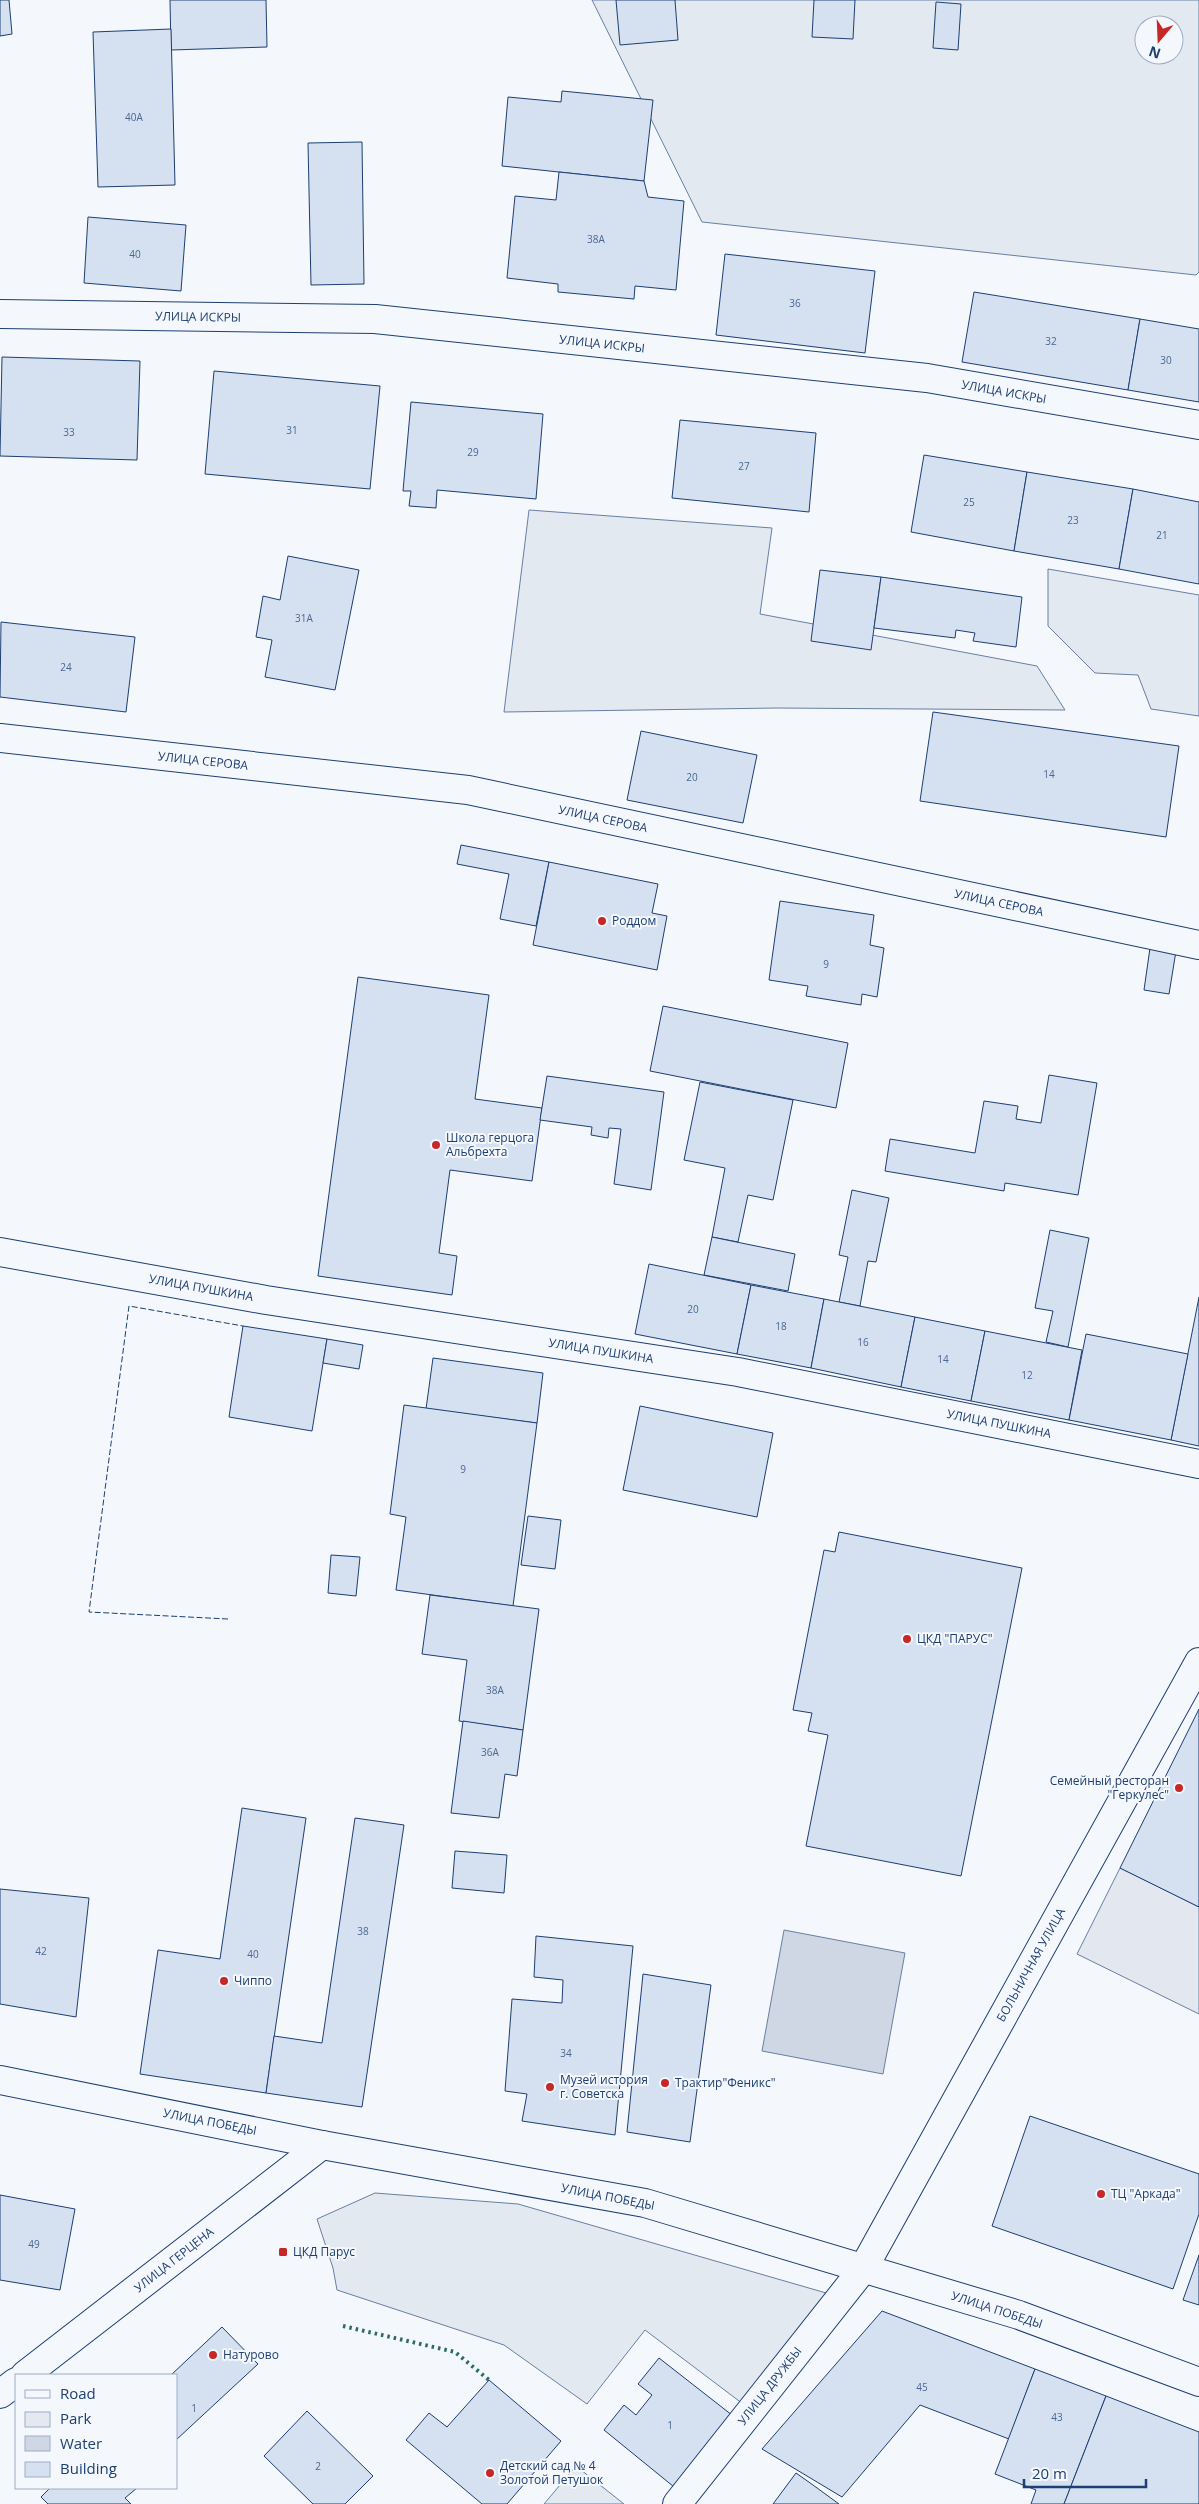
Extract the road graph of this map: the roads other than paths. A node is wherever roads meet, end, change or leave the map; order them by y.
1 (0, 314) edge
2 (1199, 425) edge
3 (0, 738) edge
4 (1199, 945) edge
5 (0, 1252) edge
6 (1199, 1464) edge
7 (1199, 1662) edge
8 (0, 2080) edge
9 (322, 2145) junction
10 (863, 2269) junction
11 (26, 2374) edge
12 (1199, 2382) edge
13 (15, 2383) edge
14 (0, 2394) edge
15 (677, 2504) edge

1 - 2 street, УЛИЦА ИСКРЫ
3 - 4 street, УЛИЦА СЕРОВА
5 - 6 street, УЛИЦА ПУШКИНА
7 - 10 street, БОЛЬНИЧНАЯ УЛИЦА
8 - 9 street, УЛИЦА ПОБЕДЫ
9 - 10 street, УЛИЦА ПОБЕДЫ
9 - 11 street, УЛИЦА ГЕРЦЕНА
10 - 12 street, УЛИЦА ПОБЕДЫ
10 - 15 street, УЛИЦА ДРУЖБЫ
13 - 14 street

